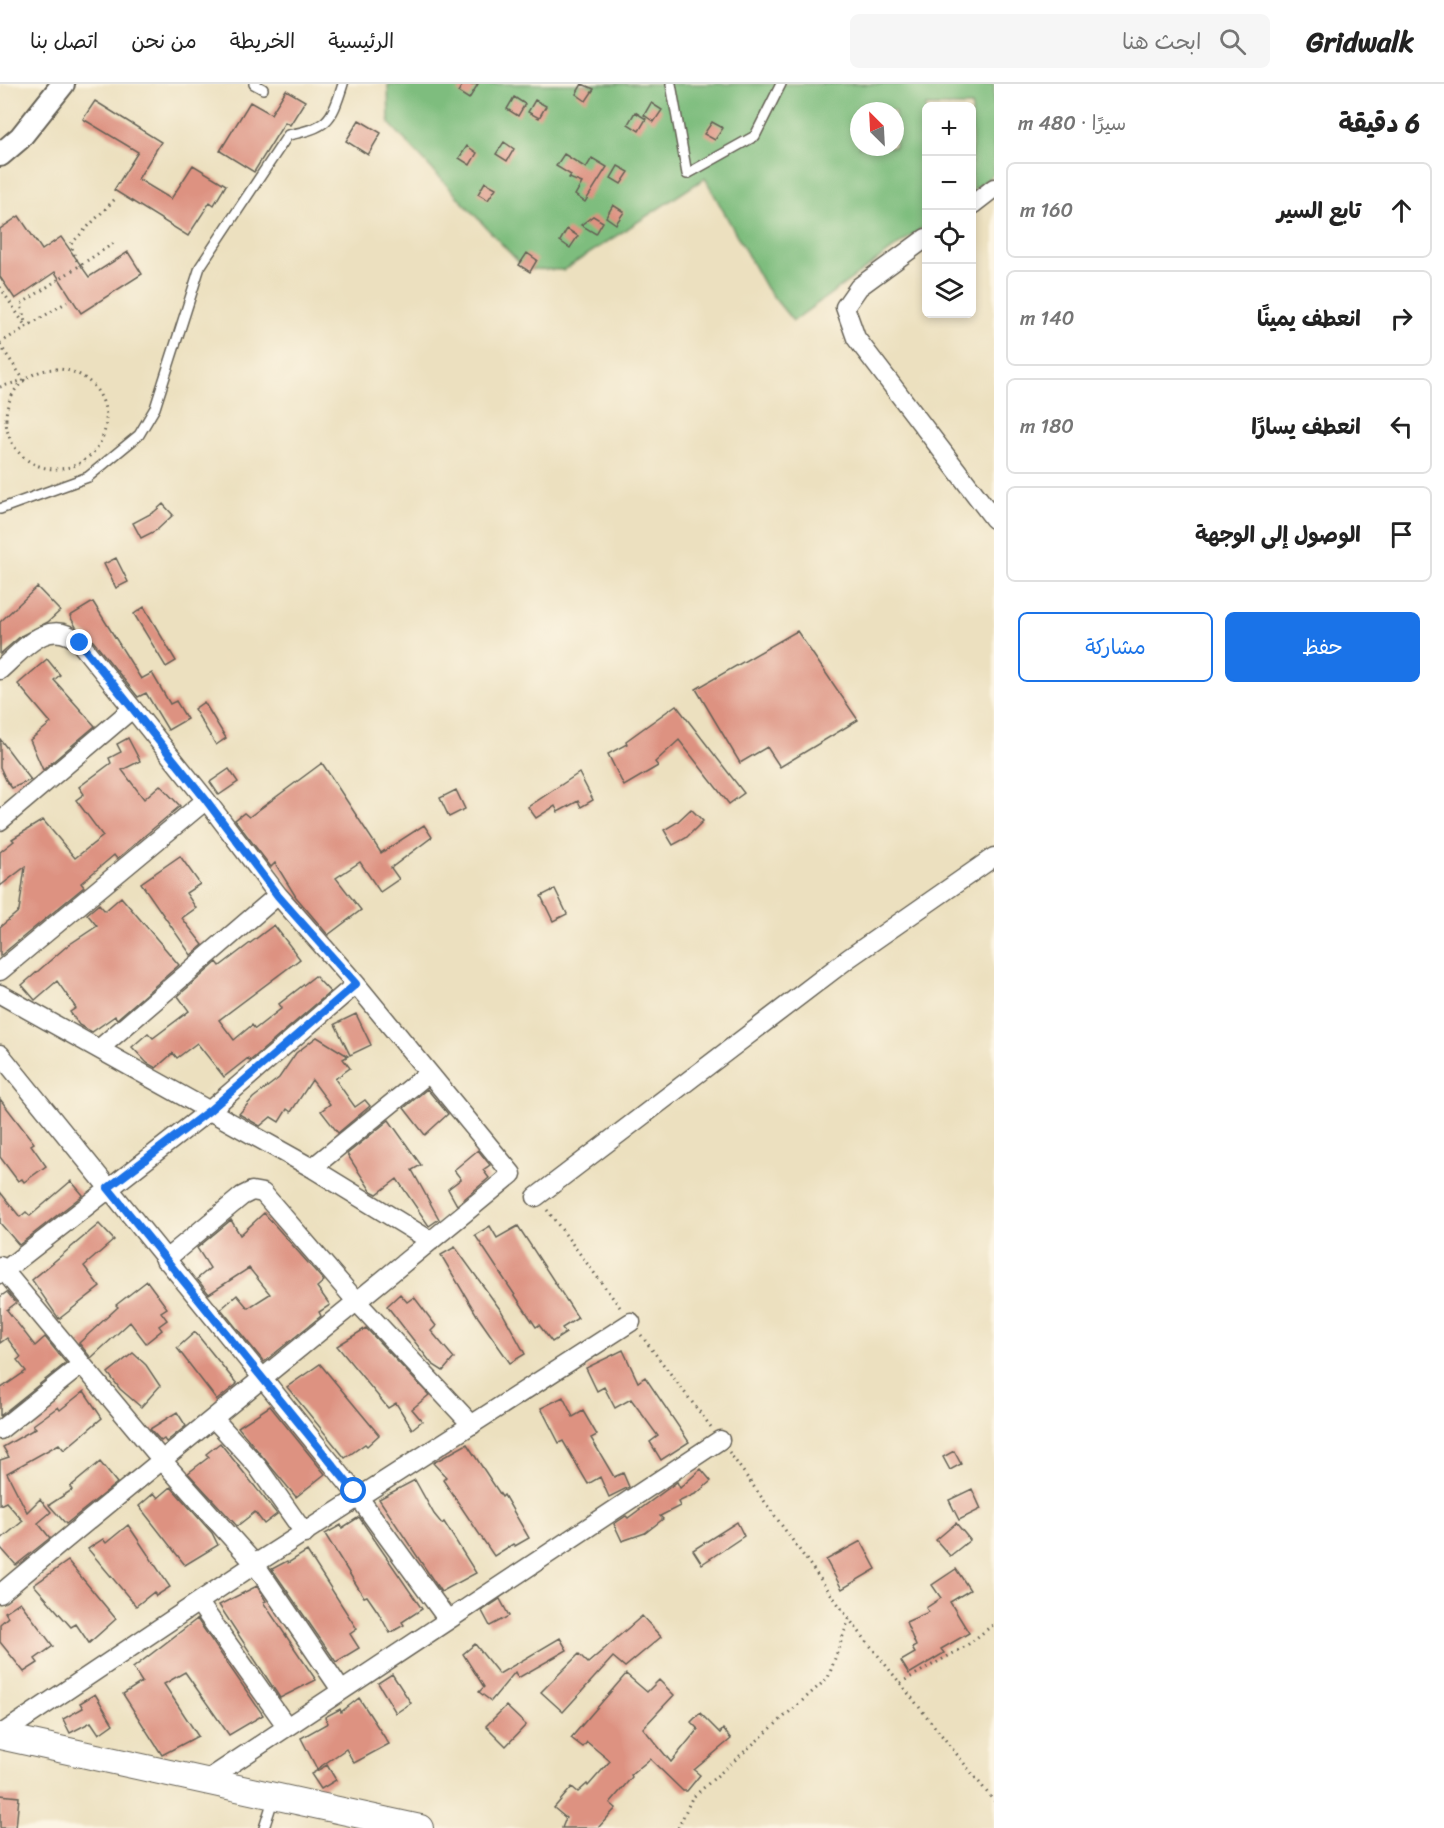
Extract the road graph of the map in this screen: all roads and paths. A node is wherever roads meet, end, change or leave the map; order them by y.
1 (63, 84) edge
2 (254, 84) edge
3 (343, 84) edge
4 (671, 84) edge
5 (781, 84) edge
6 (263, 89) dead end
7 (0, 155) edge
8 (994, 188) edge
9 (116, 198) dead end
10 (976, 202) edge
11 (922, 242) edge
12 (114, 243) dead end
13 (81, 265) junction
14 (0, 287) edge
15 (67, 302) dead end
16 (26, 327) junction
17 (0, 344) edge
18 (24, 380) junction
19 (0, 387) edge
20 (0, 509) edge
21 (994, 519) edge
22 (0, 670) edge
23 (132, 709) junction
24 (206, 800) junction
25 (0, 821) edge
26 (994, 856) edge
27 (278, 896) junction
28 (0, 971) edge
29 (356, 984) junction
30 (0, 994) edge
31 (100, 1048) junction
32 (0, 1054) edge
33 (429, 1073) junction
34 (210, 1110) junction
35 (312, 1168) junction
36 (108, 1188) junction
37 (536, 1197) joint
38 (431, 1241) junction
39 (165, 1260) junction
40 (1, 1270) edge
41 (357, 1302) junction
42 (631, 1322) junction
43 (81, 1365) junction
44 (262, 1380) junction
45 (214, 1419) junction
46 (472, 1425) junction
47 (0, 1430) edge
48 (720, 1440) junction
49 (161, 1459) junction
50 (360, 1498) junction
51 (305, 1534) junction
52 (255, 1564) junction
53 (0, 1594) edge
54 (199, 1603) junction
55 (849, 1619) junction
56 (448, 1620) junction
57 (994, 1624) edge
58 (900, 1683) junction
59 (341, 1690) junction
60 (287, 1727) junction
61 (0, 1736) edge
62 (207, 1780) junction
63 (274, 1795) junction
64 (994, 1801) edge
65 (264, 1828) edge
66 (420, 1828) edge
67 (678, 1828) edge

1 - 7 street
2 - 6 lane
3 - 20 lane
4 - 5 lane
8 - 10 street
9 - 13 path
11 - 21 street
12 - 13 path
13 - 16 path
14 - 16 path
15 - 16 path
16 - 17 path
17 - 18 path
18 - 18 path
18 - 19 path
22 - 23 street
23 - 24 street
23 - 25 street
24 - 27 street
24 - 28 street
26 - 37 street
27 - 29 street
27 - 31 street
29 - 33 street
29 - 34 street
30 - 31 street
31 - 34 street
32 - 36 street
33 - 35 street
33 - 38 street
34 - 35 street
34 - 36 street
35 - 38 street
36 - 39 street
36 - 40 street
37 - 42 path
38 - 41 street
39 - 41 street
39 - 44 street
40 - 43 street
41 - 44 street
41 - 46 street
42 - 46 street
42 - 48 path
43 - 47 street
43 - 49 street
44 - 45 street
44 - 50 street
45 - 49 street
45 - 51 street
46 - 50 street
48 - 55 path
48 - 56 street
49 - 52 street
49 - 53 street
50 - 51 street
50 - 56 street
51 - 52 street
52 - 54 street
52 - 59 street
54 - 60 street
54 - 61 street
55 - 58 path
55 - 67 path
56 - 59 street
57 - 58 path
58 - 64 path
59 - 60 street
60 - 62 street
61 - 62 main road
62 - 63 main road
63 - 65 lane
63 - 66 main road

